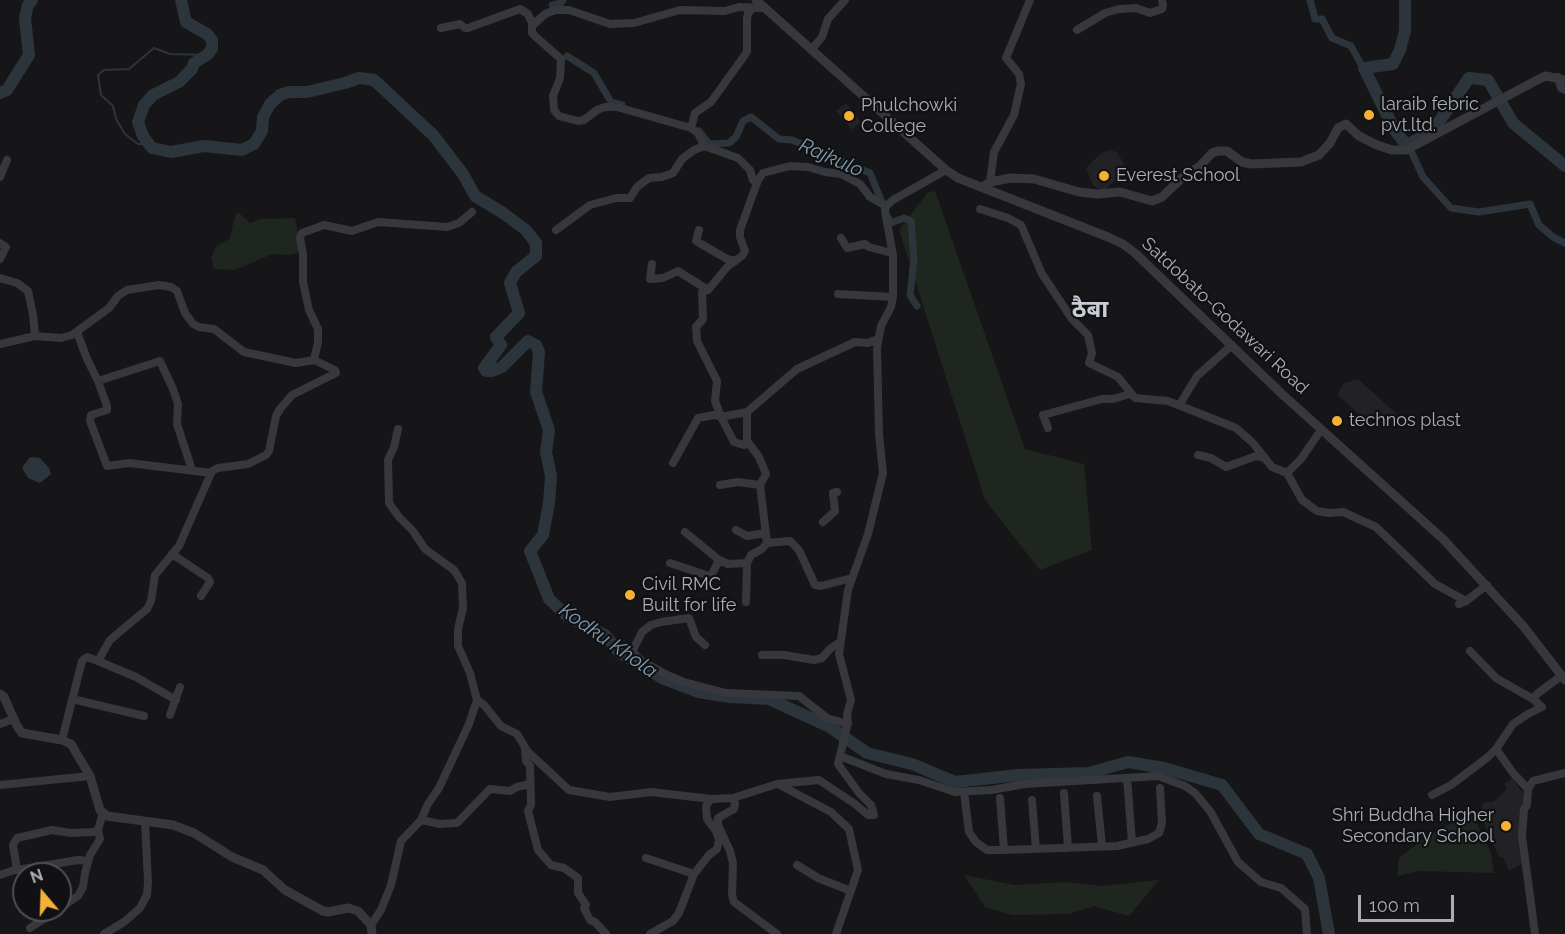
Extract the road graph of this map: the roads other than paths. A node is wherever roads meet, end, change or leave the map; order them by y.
1 (845, 0) edge
2 (1030, 0) edge
3 (1162, 0) edge
4 (755, 4) edge
5 (535, 22) junction
6 (441, 28) dead end
7 (1077, 30) dead end
8 (811, 50) junction
9 (1561, 79) edge
10 (1565, 90) edge
11 (691, 128) junction
12 (704, 146) junction
13 (7, 160) dead end
14 (946, 170) junction
15 (0, 177) edge
16 (757, 183) junction
17 (986, 185) junction
18 (886, 206) junction
19 (980, 209) dead end
20 (472, 212) dead end
21 (556, 230) dead end
22 (699, 231) dead end
23 (841, 238) dead end
24 (0, 243) edge
25 (892, 253) junction
26 (0, 259) edge
27 (735, 261) junction
28 (652, 264) dead end
29 (0, 278) edge
30 (708, 290) junction
31 (838, 294) dead end
32 (893, 297) junction
33 (77, 332) junction
34 (35, 336) junction
35 (878, 339) junction
36 (0, 344) edge
37 (1232, 345) junction
38 (314, 360) junction
39 (98, 381) junction
40 (1130, 394) junction
41 (1179, 404) junction
42 (747, 412) junction
43 (721, 417) junction
44 (1048, 428) dead end
45 (398, 429) dead end
46 (1321, 430) junction
47 (747, 441) junction
48 (1198, 455) dead end
49 (1265, 458) junction
50 (673, 463) dead end
51 (192, 470) junction
52 (211, 473) junction
53 (1287, 473) junction
54 (720, 485) dead end
55 (760, 485) junction
56 (837, 492) dead end
57 (823, 522) dead end
58 (736, 530) dead end
59 (685, 532) dead end
60 (766, 533) junction
61 (767, 543) junction
62 (172, 554) junction
63 (718, 560) junction
64 (670, 563) dead end
65 (747, 563) junction
66 (852, 578) junction
67 (1487, 585) junction
68 (201, 596) dead end
69 (746, 602) dead end
70 (840, 642) junction
71 (705, 645) dead end
72 (1470, 651) dead end
73 (762, 655) dead end
74 (98, 662) junction
75 (1563, 678) edge
76 (180, 687) dead end
77 (0, 694) edge
78 (72, 699) junction
79 (1533, 699) junction
80 (176, 700) junction
81 (477, 700) junction
82 (170, 715) dead end
83 (144, 716) dead end
84 (13, 719) junction
85 (0, 724) edge
86 (847, 728) junction
87 (62, 740) junction
88 (525, 747) junction
89 (1496, 749) junction
90 (841, 752) junction
91 (1565, 773) edge
92 (90, 776) junction
93 (1127, 778) junction
94 (530, 784) junction
95 (777, 784) junction
96 (0, 785) edge
97 (1160, 788) dead end
98 (1528, 789) junction
99 (964, 792) junction
100 (1064, 793) dead end
101 (1432, 795) dead end
102 (1097, 796) dead end
103 (733, 798) junction
104 (1000, 798) dead end
105 (711, 799) junction
106 (1032, 800) dead end
107 (103, 813) junction
108 (421, 820) junction
109 (145, 821) junction
110 (98, 830) junction
111 (1132, 842) junction
112 (1102, 846) junction
113 (1068, 848) junction
114 (1036, 849) junction
115 (1004, 850) junction
116 (646, 858) dead end
117 (88, 861) junction
118 (16, 862) edge
119 (66, 862) edge
120 (797, 865) dead end
121 (694, 874) junction
122 (851, 891) junction
123 (72, 900) edge
124 (39, 922) edge
125 (30, 928) dead end
126 (372, 929) edge
127 (104, 934) edge
128 (606, 934) edge
129 (650, 934) edge
130 (777, 934) edge
131 (836, 934) edge
132 (1308, 934) edge
133 (1535, 934) edge

1 - 8 street
2 - 17 street
3 - 7 street
4 - 5 street
4 - 8 street, Satdobato-Godawari Road
4 - 11 street
5 - 6 street
5 - 11 street
8 - 14 street, Satdobato-Godawari Road
9 - 10 street
9 - 17 street
11 - 12 street
12 - 16 street
12 - 21 street
13 - 15 street
14 - 17 street, Satdobato-Godawari Road
14 - 18 street
16 - 18 street
16 - 27 street
17 - 37 street, Satdobato-Godawari Road
18 - 25 street
19 - 40 street
20 - 38 street
22 - 27 street
23 - 25 street
24 - 26 street
25 - 32 street
27 - 30 street
28 - 30 street
29 - 34 street
30 - 43 street
31 - 32 street
32 - 35 street
33 - 34 street
33 - 38 street
33 - 39 street
34 - 36 street
35 - 42 street
35 - 66 street
37 - 41 street
37 - 46 street, Satdobato-Godawari Road
38 - 52 street
39 - 51 street
39 - 51 street
40 - 41 street
40 - 44 street
41 - 49 street
42 - 43 street
42 - 47 street
43 - 47 street
43 - 50 street
45 - 81 street
46 - 53 street
46 - 67 street, Satdobato-Godawari Road
47 - 55 street
48 - 49 street
49 - 53 street
51 - 52 street
52 - 62 street
53 - 67 street
54 - 55 street
55 - 60 street
56 - 57 street
58 - 60 street
59 - 63 street
60 - 61 street
61 - 65 street
61 - 66 street
62 - 68 street
62 - 74 street
63 - 64 street
63 - 65 street
65 - 69 street
66 - 70 street
67 - 75 street, Satdobato-Godawari Road
70 - 73 street
70 - 86 street
71 - 86 street
72 - 79 street
74 - 78 street
74 - 80 street
75 - 79 street
76 - 80 street
77 - 84 street
78 - 83 street
78 - 87 street
79 - 89 street
80 - 82 street
81 - 88 street
81 - 108 street
84 - 85 street
84 - 87 street
86 - 90 street
87 - 92 street
88 - 94 street
88 - 105 street
89 - 98 street
89 - 101 street
90 - 95 street
90 - 99 street
91 - 98 street
92 - 96 street
92 - 107 street
93 - 99 street
93 - 111 street
93 - 132 street
94 - 108 street
94 - 128 street
95 - 103 street
95 - 122 street
97 - 111 street
98 - 133 street
99 - 115 street
100 - 113 street
102 - 112 street
103 - 105 street
103 - 130 street
104 - 115 street
105 - 121 street
106 - 114 street
107 - 109 street
107 - 110 street
108 - 126 street
109 - 126 street
109 - 127 street
110 - 117 street
110 - 118 street
111 - 112 street
112 - 113 street
113 - 114 street
114 - 115 street
116 - 121 street
117 - 119 street
117 - 123 street
120 - 122 street
121 - 129 street
122 - 131 street
124 - 125 street

